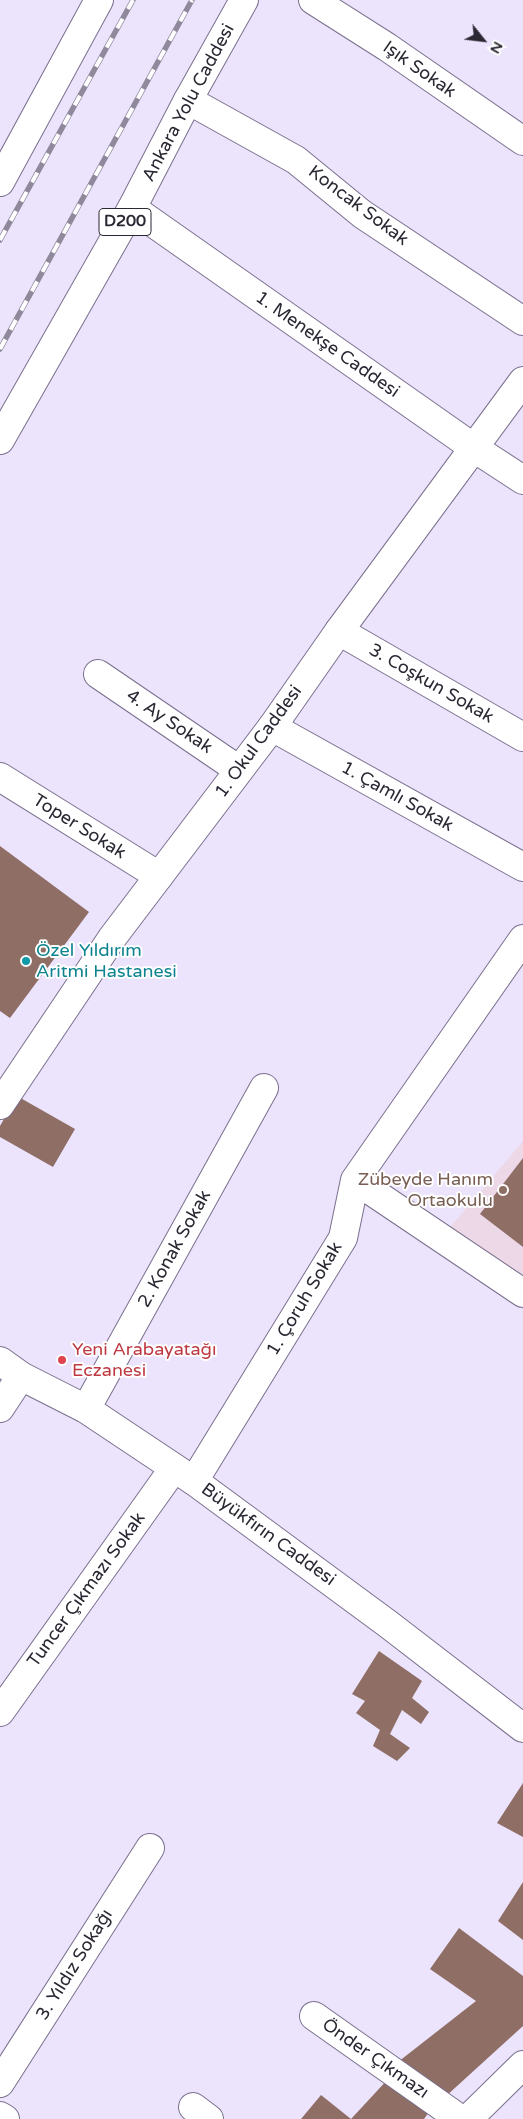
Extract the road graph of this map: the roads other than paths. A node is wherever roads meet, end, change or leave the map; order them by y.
1 (99, 0) edge
2 (244, 0) edge
3 (313, 0) edge
4 (188, 100) junction
5 (523, 141) edge
6 (0, 182) edge
7 (132, 208) junction
8 (523, 321) edge
9 (523, 381) edge
10 (0, 440) edge
11 (474, 448) junction
12 (523, 480) edge
13 (339, 631) junction
14 (98, 674) dead end
15 (272, 727) junction
16 (523, 737) edge
17 (240, 770) junction
18 (0, 777) edge
19 (523, 867) edge
20 (158, 876) junction
21 (523, 939) edge
22 (264, 1088) dead end
23 (0, 1105) edge
24 (355, 1180) junction
25 (523, 1293) edge
26 (10, 1369) edge
27 (0, 1408) edge
28 (86, 1409) junction
29 (184, 1475) junction
30 (0, 1712) edge
31 (523, 1728) edge
32 (150, 1848) dead end
33 (314, 2016) dead end
34 (523, 2065) edge
35 (0, 2083) edge
36 (0, 2116) edge
37 (5, 2119) edge
38 (460, 2119) edge
39 (468, 2119) edge

1 - 6 main road
2 - 4 main road, Ankara Yolu Caddesi / D200
3 - 5 main road, Işık Sokak
4 - 7 main road, Ankara Yolu Caddesi / D200
4 - 8 main road, Koncak Sokak
7 - 10 main road, Ankara Yolu Caddesi / D200
7 - 11 main road, 1. Menekşe Caddesi
9 - 11 main road, 1. Okul Caddesi
11 - 12 main road, 1. Menekşe Caddesi
11 - 13 main road, 1. Okul Caddesi
13 - 15 main road, 1. Okul Caddesi
13 - 16 main road, 3. Coşkun Sokak
14 - 17 main road, 4. Ay Sokak
15 - 17 main road, 1. Okul Caddesi
15 - 19 main road, 1. Çamlı Sokak
17 - 20 main road, 1. Okul Caddesi
18 - 20 main road, Toper Sokak
20 - 23 main road, 1. Okul Caddesi
21 - 24 main road, 1. Çoruh Sokak
22 - 28 main road, 2. Konak Sokak
24 - 25 main road
24 - 29 main road, 1. Çoruh Sokak
26 - 27 main road
26 - 28 main road, Büyükfırın Caddesi
28 - 29 main road, Büyükfırın Caddesi
29 - 30 main road, Tuncer Çıkmazı Sokak
29 - 31 main road, Büyükfırın Caddesi
32 - 35 main road, 3. Yıldız Sokağı
33 - 38 main road, Önder Çıkmazı
34 - 39 main road
36 - 37 main road

